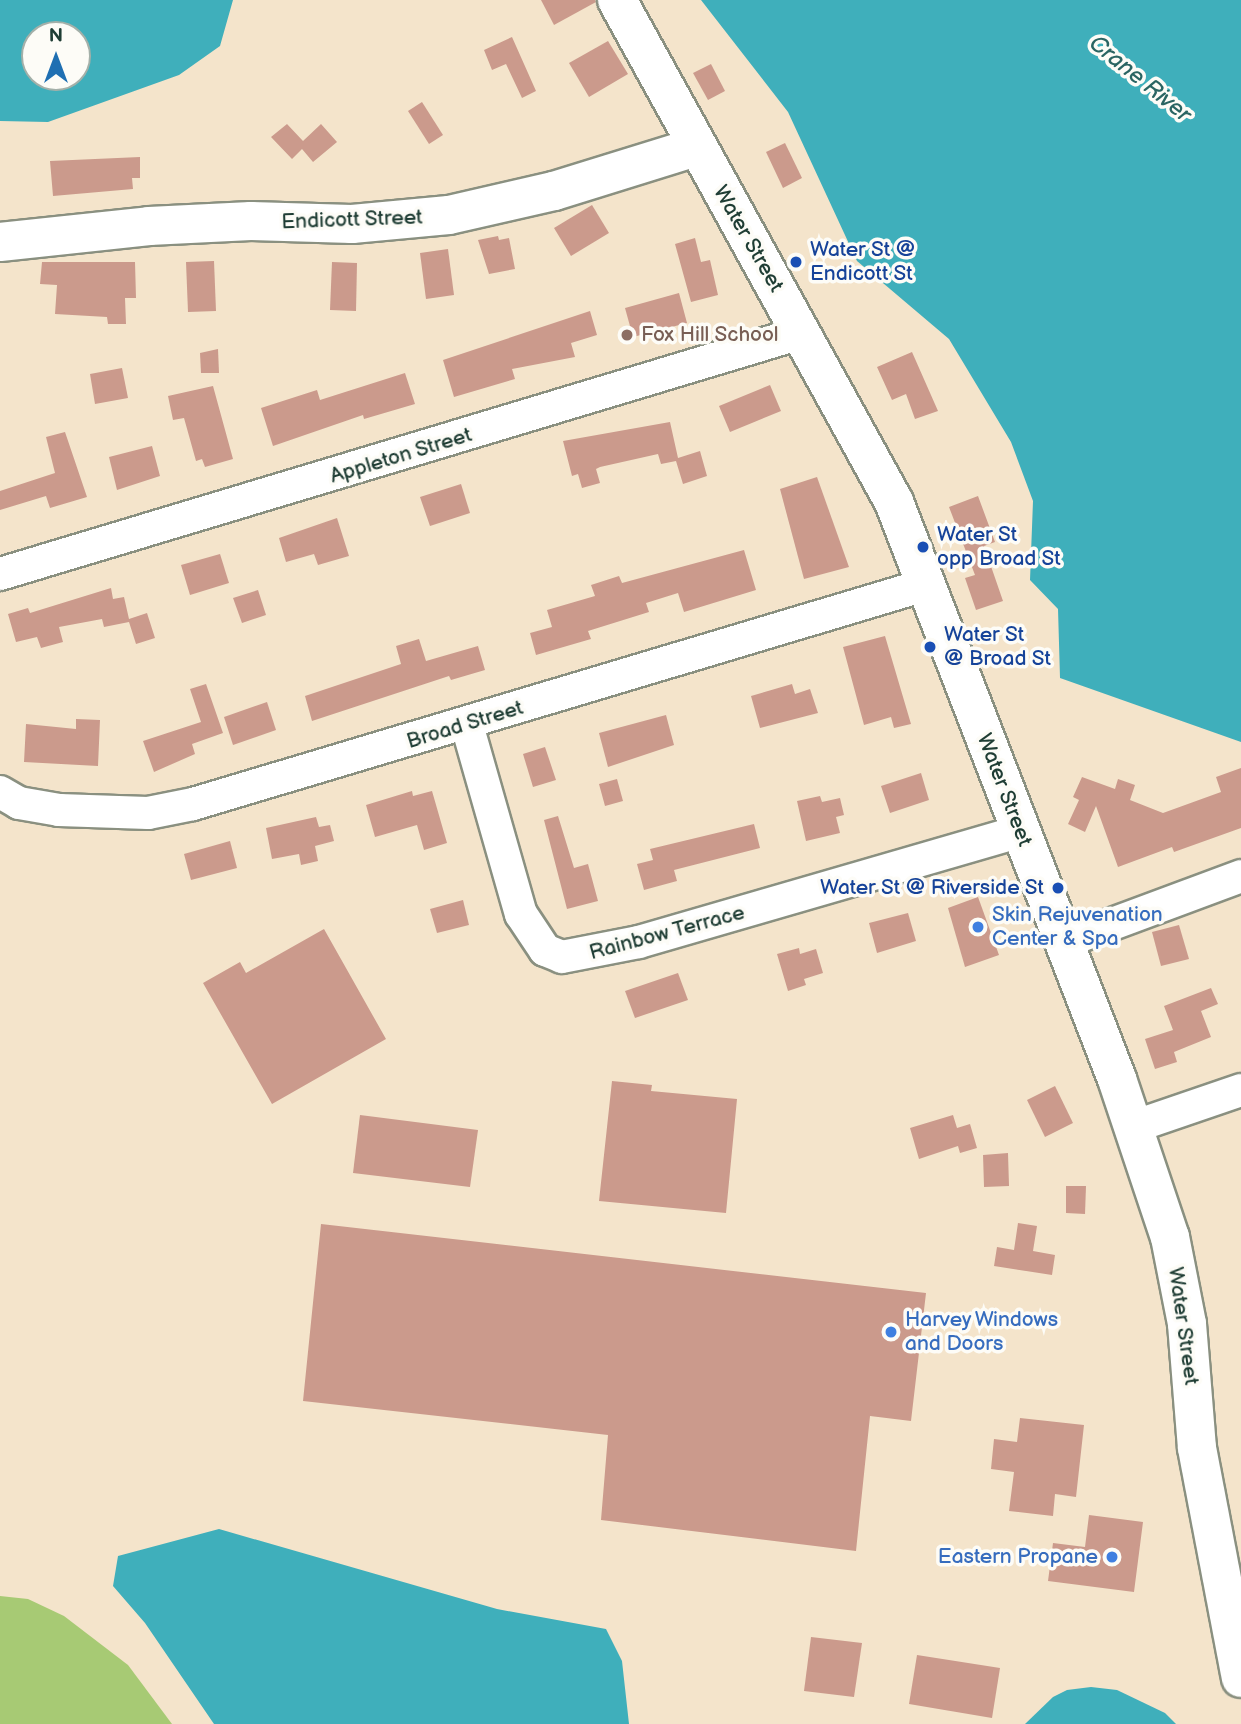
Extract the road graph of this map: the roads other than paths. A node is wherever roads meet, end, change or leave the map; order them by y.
1 (617, 0) edge
2 (696, 147) junction
3 (0, 242) edge
4 (801, 333) junction
5 (0, 575) edge
6 (925, 585) junction
7 (467, 725) junction
8 (0, 792) edge
9 (1020, 831) junction
10 (1241, 876) edge
11 (1064, 942) junction
12 (1241, 1090) edge
13 (1133, 1126) junction
14 (1241, 1678) edge

1 - 2 main road, Water Street
2 - 3 main road, Endicott Street
2 - 4 main road, Water Street
4 - 5 street, Appleton Street
4 - 6 main road, Water Street
6 - 7 street, Broad Street
6 - 9 main road, Water Street
7 - 8 street, Broad Street
7 - 9 street, Rainbow Terrace
9 - 11 main road, Water Street
10 - 11 street
11 - 13 main road, Water Street
12 - 13 street
13 - 14 main road, Water Street

